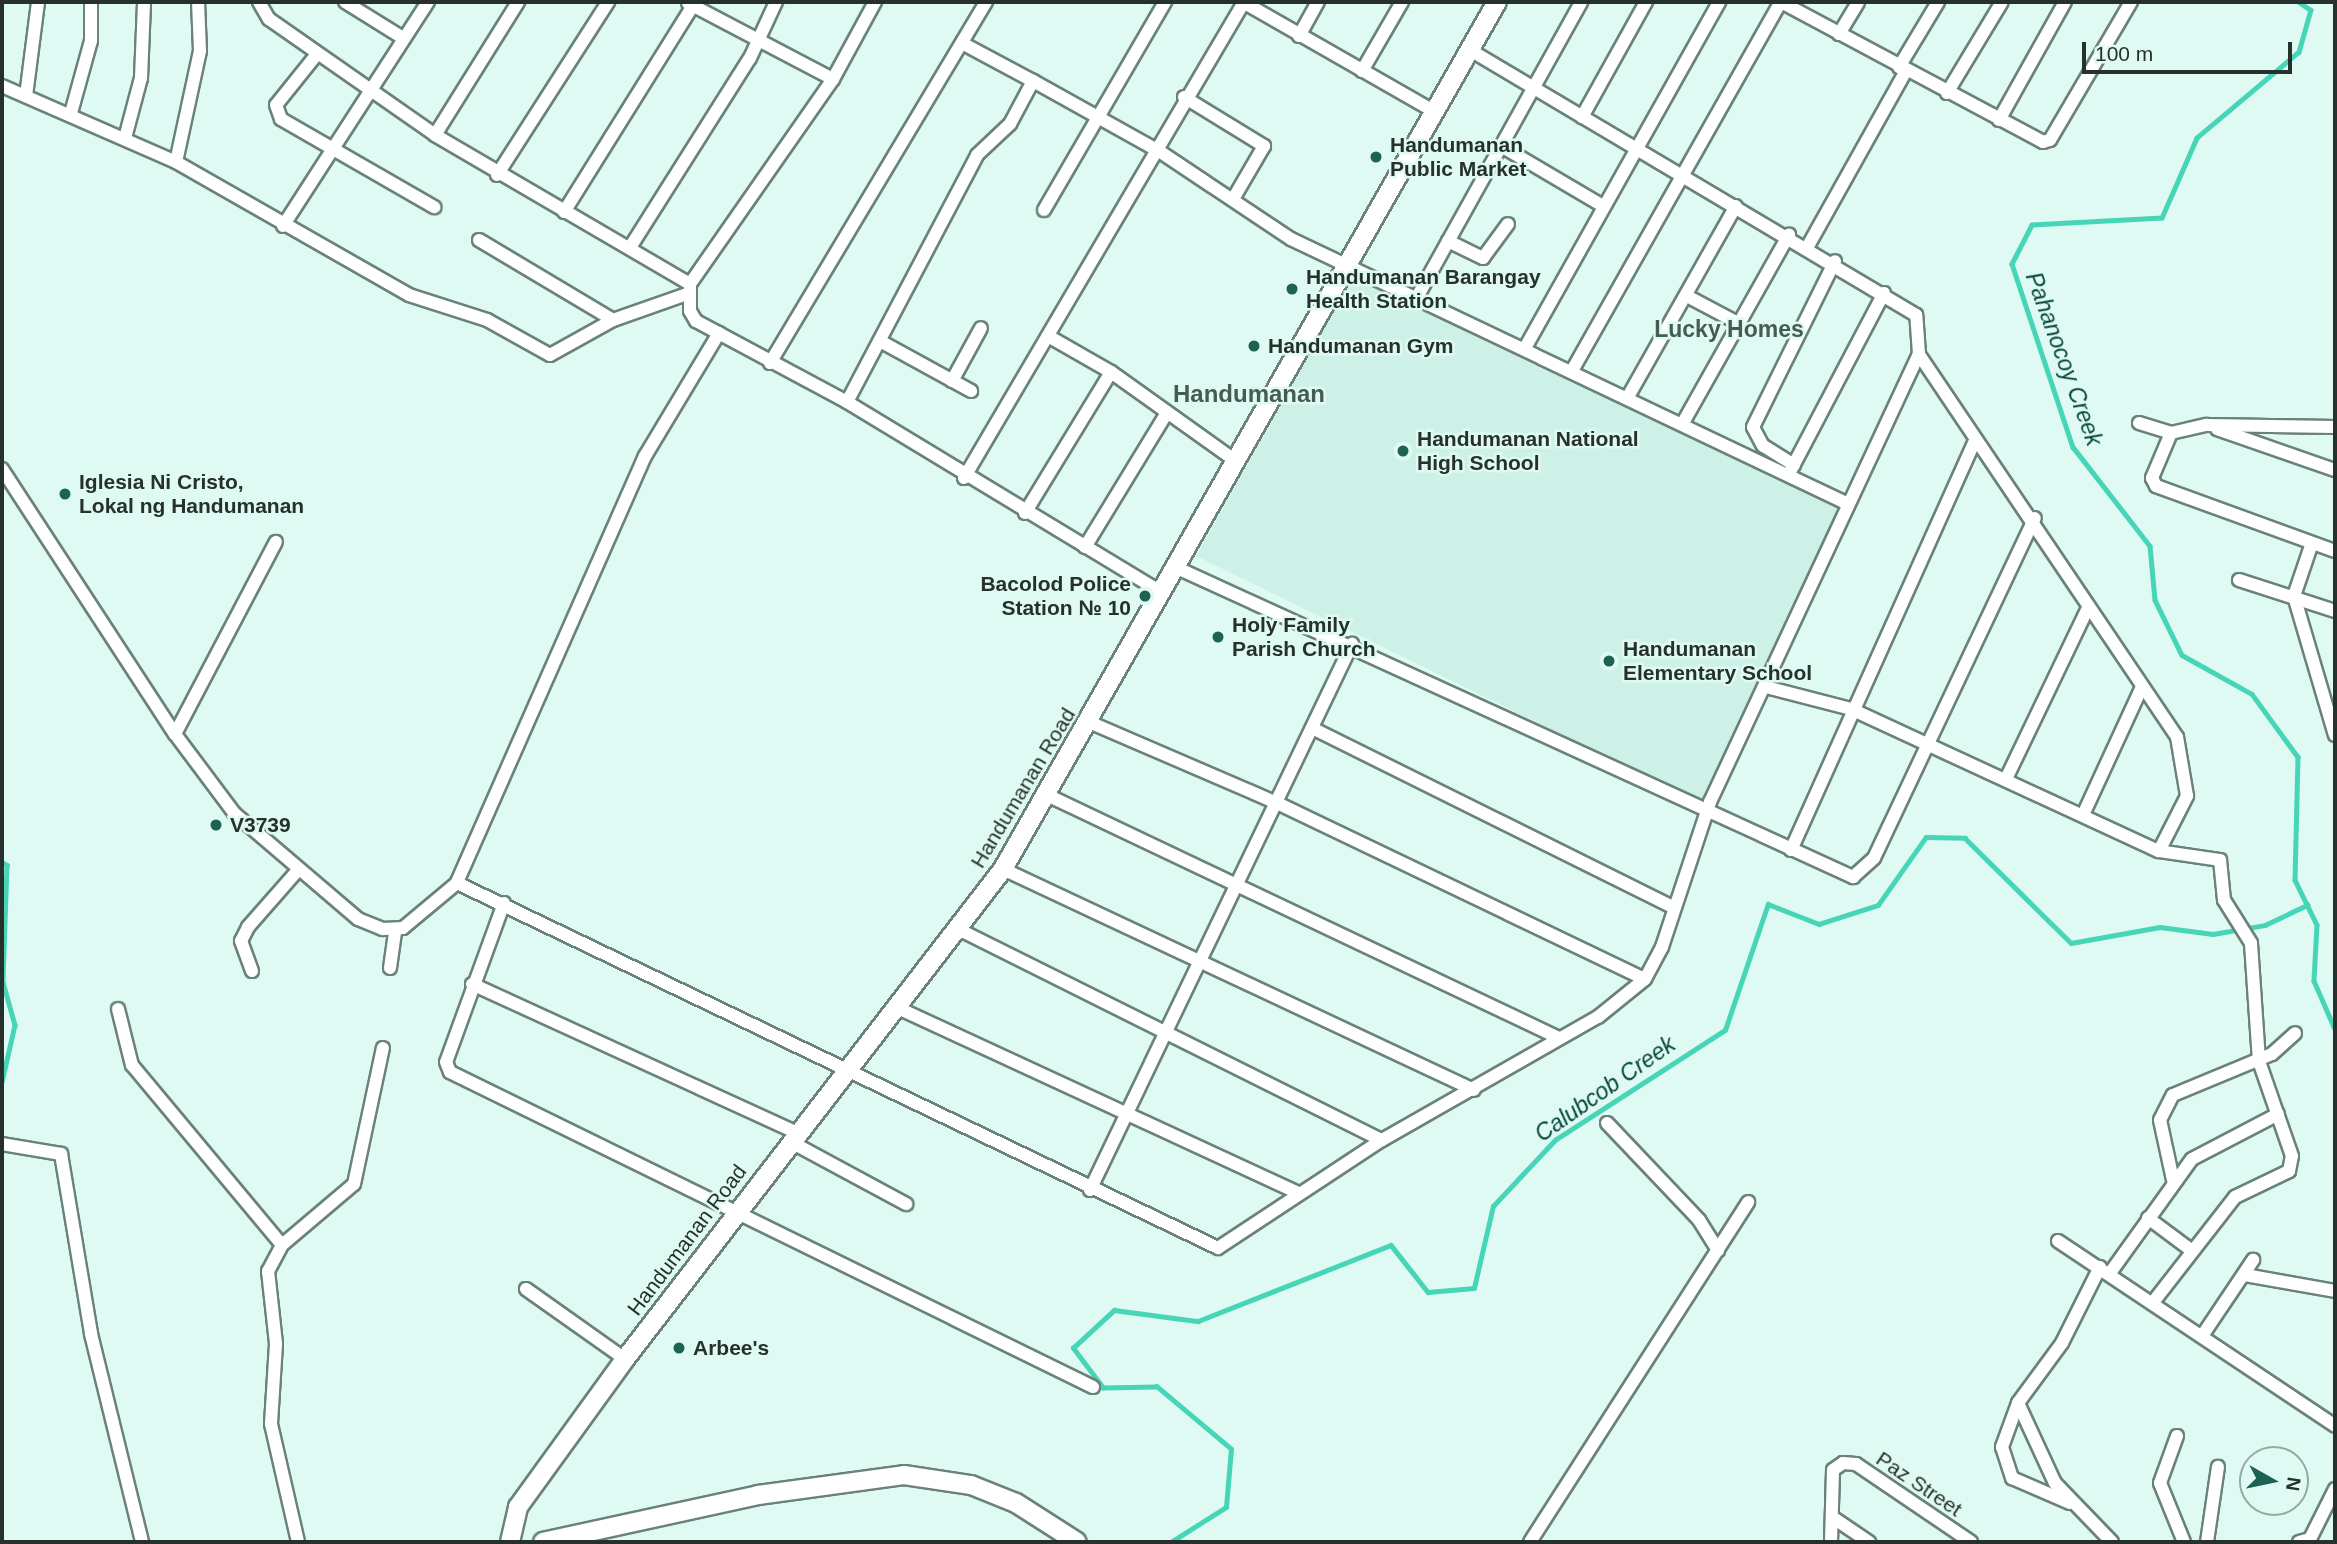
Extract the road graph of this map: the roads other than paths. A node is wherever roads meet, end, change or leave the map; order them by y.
1 (38, 2) edge
2 (91, 2) edge
3 (144, 2) edge
4 (198, 2) edge
5 (260, 2) edge
6 (345, 2) edge
7 (428, 2) edge
8 (518, 2) edge
9 (608, 2) edge
10 (776, 2) edge
11 (875, 2) edge
12 (986, 2) edge
13 (1165, 2) edge
14 (1244, 2) edge
15 (1318, 2) edge
16 (1402, 2) edge
17 (1497, 2) edge
18 (1581, 2) edge
19 (1646, 2) edge
20 (1718, 2) edge
21 (1781, 2) edge
22 (1858, 2) edge
23 (1938, 2) edge
24 (2002, 2) edge
25 (2065, 2) edge
26 (2131, 2) edge
27 (691, 3) edge
28 (1839, 34) junction
29 (1299, 36) junction
30 (404, 37) junction
31 (755, 41) junction
32 (961, 43) junction
33 (1470, 50) junction
34 (317, 54) junction
35 (1902, 69) junction
36 (1362, 71) junction
37 (833, 79) junction
38 (1033, 82) junction
39 (2, 86) edge
40 (1534, 88) junction
41 (367, 89) junction
42 (1947, 93) junction
43 (26, 96) junction
44 (1184, 97) junction
45 (1436, 112) junction
46 (71, 113) junction
47 (1100, 117) junction
48 (1582, 117) junction
49 (1999, 120) junction
50 (435, 135) junction
51 (125, 138) junction
52 (1501, 146) junction
53 (334, 149) junction
54 (1636, 150) junction
55 (1159, 151) junction
56 (176, 162) junction
57 (497, 175) junction
58 (1686, 176) junction
59 (1233, 199) junction
60 (1603, 206) junction
61 (1736, 206) junction
62 (434, 207) dead end
63 (1044, 211) dead end
64 (564, 212) junction
65 (1508, 224) dead end
66 (283, 226) junction
67 (1789, 235) junction
68 (479, 240) dead end
69 (1448, 241) junction
70 (631, 246) junction
71 (1808, 246) junction
72 (1835, 261) junction
73 (1347, 267) junction
74 (689, 289) junction
75 (1884, 293) junction
76 (1687, 296) junction
77 (1416, 299) junction
78 (613, 320) junction
79 (1738, 323) junction
80 (981, 328) dead end
81 (719, 333) junction
82 (1048, 336) junction
83 (880, 341) junction
84 (1525, 348) junction
85 (1919, 354) junction
86 (771, 363) junction
87 (1573, 369) junction
88 (1111, 372) junction
89 (951, 381) junction
90 (971, 391) dead end
91 (1629, 395) junction
92 (847, 402) junction
93 (1165, 416) junction
94 (1684, 421) junction
95 (2139, 423) dead end
96 (2207, 425) junction
97 (2335, 427) edge
98 (2171, 433) junction
99 (1975, 441) junction
100 (1236, 461) junction
101 (2, 470) edge
102 (1791, 470) junction
103 (2335, 470) edge
104 (964, 478) junction
105 (1848, 504) junction
106 (1025, 513) junction
107 (2035, 518) junction
108 (276, 542) dead end
109 (2312, 543) junction
110 (1085, 547) junction
111 (2335, 551) edge
112 (1175, 567) junction
113 (2239, 580) dead end
114 (1161, 592) junction
115 (2294, 596) junction
116 (2087, 610) junction
117 (2335, 611) edge
118 (1352, 644) junction
119 (1766, 687) junction
120 (2142, 687) junction
121 (1852, 709) junction
122 (1089, 722) junction
123 (1312, 728) junction
124 (175, 734) junction
125 (2335, 735) edge
126 (1924, 743) junction
127 (2006, 779) junction
128 (1047, 795) junction
129 (1275, 802) junction
130 (1707, 815) junction
131 (2083, 816) junction
132 (1791, 850) junction
133 (2158, 851) junction
134 (299, 869) junction
135 (1003, 869) junction
136 (457, 883) junction
137 (1233, 887) junction
138 (504, 903) junction
139 (1673, 907) junction
140 (960, 930) junction
141 (395, 931) junction
142 (1200, 965) junction
143 (390, 968) dead end
144 (252, 971) dead end
145 (1645, 979) junction
146 (472, 984) junction
147 (898, 1008) junction
148 (118, 1009) dead end
149 (2295, 1032) dead end
150 (1169, 1034) junction
151 (1559, 1038) junction
152 (383, 1048) dead end
153 (2259, 1061) junction
154 (847, 1071) junction
155 (1474, 1090) junction
156 (2278, 1114) junction
157 (1126, 1115) junction
158 (1607, 1123) dead end
159 (794, 1137) junction
160 (1382, 1140) junction
161 (2, 1144) edge
162 (2173, 1180) junction
163 (1090, 1190) junction
164 (1298, 1193) junction
165 (1748, 1202) dead end
166 (906, 1204) dead end
167 (737, 1212) junction
168 (2148, 1218) junction
169 (2057, 1241) dead end
170 (282, 1245) junction
171 (1718, 1250) junction
172 (2191, 1250) junction
173 (2253, 1260) dead end
174 (2105, 1270) junction
175 (2245, 1275) junction
176 (526, 1289) dead end
177 (2335, 1291) edge
178 (2154, 1301) junction
179 (2202, 1336) junction
180 (625, 1359) junction
181 (1093, 1387) dead end
182 (2018, 1403) junction
183 (2335, 1426) edge
184 (2177, 1436) dead end
185 (2218, 1467) dead end
186 (2335, 1489) edge
187 (2071, 1504) junction
188 (1832, 1517) junction
189 (601, 1536) edge
190 (2307, 1541) edge
191 (142, 1542) edge
192 (298, 1542) edge
193 (510, 1542) edge
194 (543, 1542) edge
195 (1077, 1542) edge
196 (1530, 1542) edge
197 (1831, 1542) edge
198 (1869, 1542) edge
199 (1970, 1542) edge
200 (2112, 1542) edge
201 (2185, 1542) edge
202 (2207, 1542) edge

1 - 43 street
2 - 46 street
3 - 51 street
4 - 56 street
5 - 34 street
6 - 30 street
7 - 30 street
8 - 50 street
9 - 57 street
10 - 31 street
11 - 37 street
12 - 32 street
13 - 47 street
14 - 29 street
14 - 44 street
15 - 29 street
16 - 36 street
17 - 33 street, Handumanan Road
18 - 40 street
19 - 48 street
20 - 54 street
21 - 28 street
21 - 58 street
22 - 28 street
23 - 35 street
24 - 42 street
25 - 49 street
26 - 49 street
27 - 31 street
27 - 64 street
28 - 35 street
29 - 36 street
30 - 41 street
31 - 37 street
31 - 70 street
32 - 38 street
32 - 86 street
33 - 40 street
33 - 45 street, Handumanan Road
34 - 41 street
34 - 53 street
35 - 42 street
35 - 71 street
36 - 45 street
37 - 74 street
38 - 47 street
38 - 83 street
39 - 43 street
40 - 48 street
40 - 52 street
41 - 50 street
41 - 53 street
42 - 49 street
43 - 46 street
44 - 55 street
44 - 59 street
45 - 73 street, Handumanan Road
46 - 51 street
47 - 55 street
47 - 63 street
48 - 54 street
50 - 57 street
51 - 56 street
52 - 60 street
52 - 69 street
53 - 62 street
53 - 66 street
54 - 58 street
54 - 60 street
55 - 59 street
55 - 82 street
56 - 66 street
57 - 64 street
58 - 61 street
58 - 87 street
59 - 73 street
60 - 84 street
61 - 67 street
61 - 76 street
64 - 70 street
65 - 69 street
66 - 78 street
67 - 71 street
67 - 79 street
68 - 78 street
69 - 77 street
70 - 74 street
71 - 72 street
72 - 75 street
72 - 102 street
73 - 77 street
73 - 100 street, Handumanan Road
74 - 78 street
74 - 81 street
75 - 85 street
75 - 102 street
76 - 79 street
76 - 91 street
77 - 84 street
79 - 94 street
80 - 89 street
81 - 86 street
81 - 136 street
82 - 88 street
82 - 104 street
83 - 89 street
83 - 92 street
84 - 87 street
85 - 99 street
85 - 105 street
86 - 92 street
87 - 91 street
88 - 93 street
88 - 106 street
89 - 90 street
91 - 94 street
92 - 104 street
93 - 100 street
93 - 110 street
94 - 102 street
95 - 98 street
96 - 97 street
96 - 98 street
96 - 103 street
98 - 109 street
99 - 107 street
99 - 121 street
100 - 112 street, Handumanan Road
101 - 124 street
102 - 105 street
104 - 106 street
105 - 119 street
106 - 110 street
107 - 116 street
107 - 126 street
108 - 124 street
109 - 111 street
109 - 115 street
110 - 114 street
112 - 114 street, Handumanan Road
112 - 118 street
113 - 115 street
114 - 122 street, Handumanan Road
115 - 117 street
115 - 125 street
116 - 120 street
116 - 127 street
118 - 123 street
118 - 130 street
119 - 121 street
119 - 130 street
120 - 131 street
120 - 133 street
121 - 126 street
121 - 132 street
122 - 128 street, Handumanan Road
122 - 129 street
123 - 129 street
123 - 139 street
124 - 134 street
126 - 127 street
126 - 132 street
127 - 131 street
128 - 135 street, Handumanan Road
128 - 137 street
129 - 137 street
129 - 145 street
130 - 132 street
130 - 139 street
131 - 133 street
133 - 153 street
134 - 141 street
134 - 144 street
135 - 140 street, Handumanan Road
135 - 142 street
136 - 138 street
136 - 141 street
137 - 142 street
137 - 151 street
138 - 146 street
138 - 154 street
139 - 145 street
140 - 147 street, Handumanan Road
140 - 150 street
141 - 143 street
142 - 150 street
142 - 155 street
145 - 151 street
146 - 159 street
146 - 167 street
147 - 154 street, Handumanan Road
147 - 157 street
148 - 170 street
149 - 153 street
150 - 157 street
150 - 160 street
151 - 155 street
152 - 170 street
153 - 156 street
153 - 162 street
154 - 159 street, Handumanan Road
154 - 163 street
155 - 160 street
156 - 162 street
156 - 172 street
157 - 163 street
157 - 164 street
158 - 171 street
159 - 166 street
159 - 167 street, Handumanan Road
160 - 164 street
161 - 191 street
162 - 168 street
163 - 164 street
165 - 171 street
167 - 180 street, Handumanan Road
167 - 181 street
168 - 172 street
168 - 174 street
169 - 174 street
170 - 192 street
171 - 196 street
172 - 178 street
173 - 175 street
174 - 178 street
174 - 182 street
175 - 177 street
175 - 179 street
176 - 180 street
178 - 179 street
179 - 183 street
180 - 193 street, Handumanan Road
182 - 187 street
182 - 187 street
184 - 201 street
185 - 202 street
186 - 190 street
187 - 200 street
188 - 197 street
188 - 198 street
188 - 199 street, Paz Street
189 - 194 street
189 - 195 street

